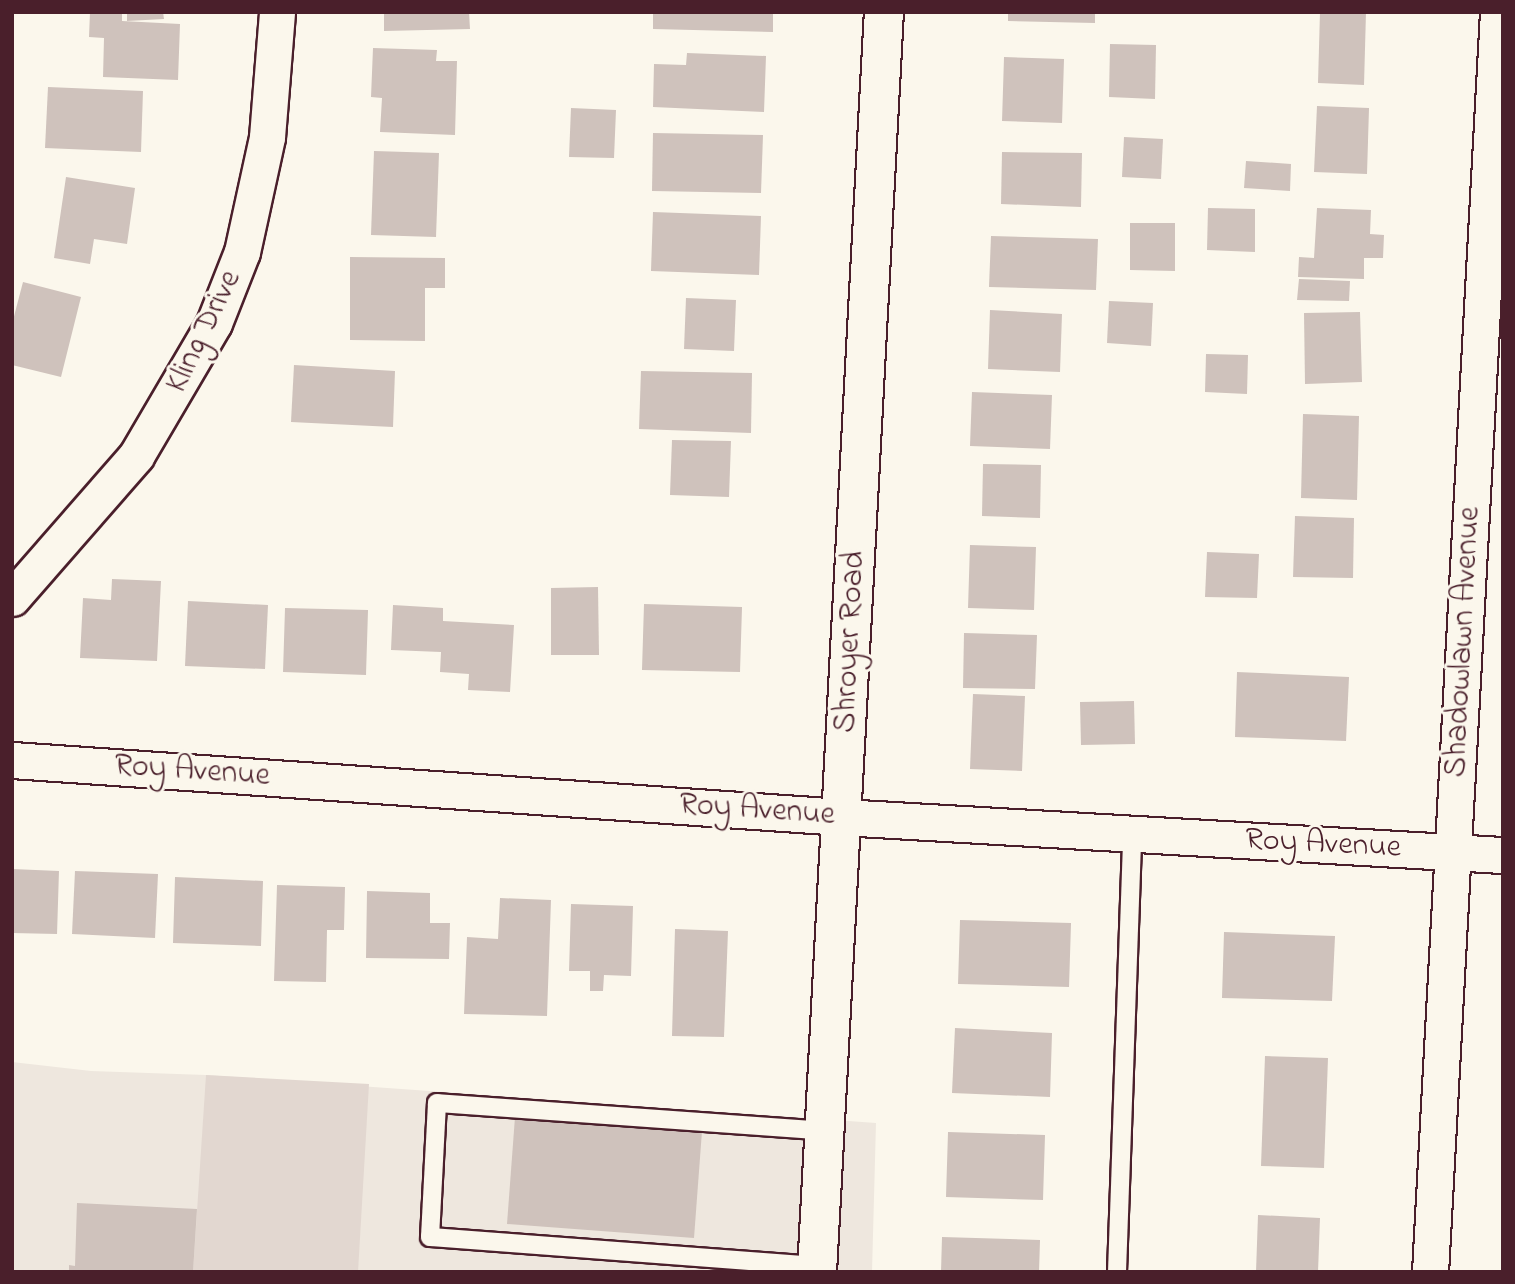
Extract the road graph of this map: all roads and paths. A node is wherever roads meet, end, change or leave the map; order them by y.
1 (277, 12) edge
2 (884, 12) edge
3 (1498, 12) edge
4 (12, 598) edge
5 (12, 760) edge
6 (841, 817) junction
7 (1132, 834) junction
8 (1453, 853) junction
9 (1503, 855) edge
10 (824, 1131) junction
11 (817, 1269) edge
12 (1117, 1272) edge
13 (1430, 1272) edge

1 - 4 street, Kling Drive
2 - 6 main road, Shroyer Road
3 - 8 street, Shadowlawn Avenue
5 - 6 street, Roy Avenue
6 - 7 street, Roy Avenue
6 - 10 main road, Shroyer Road
7 - 8 street, Roy Avenue
7 - 12 lane
8 - 9 street, Roy Avenue
8 - 13 street, Shadowlawn Avenue
10 - 11 main road, Shroyer Road
10 - 11 lane

